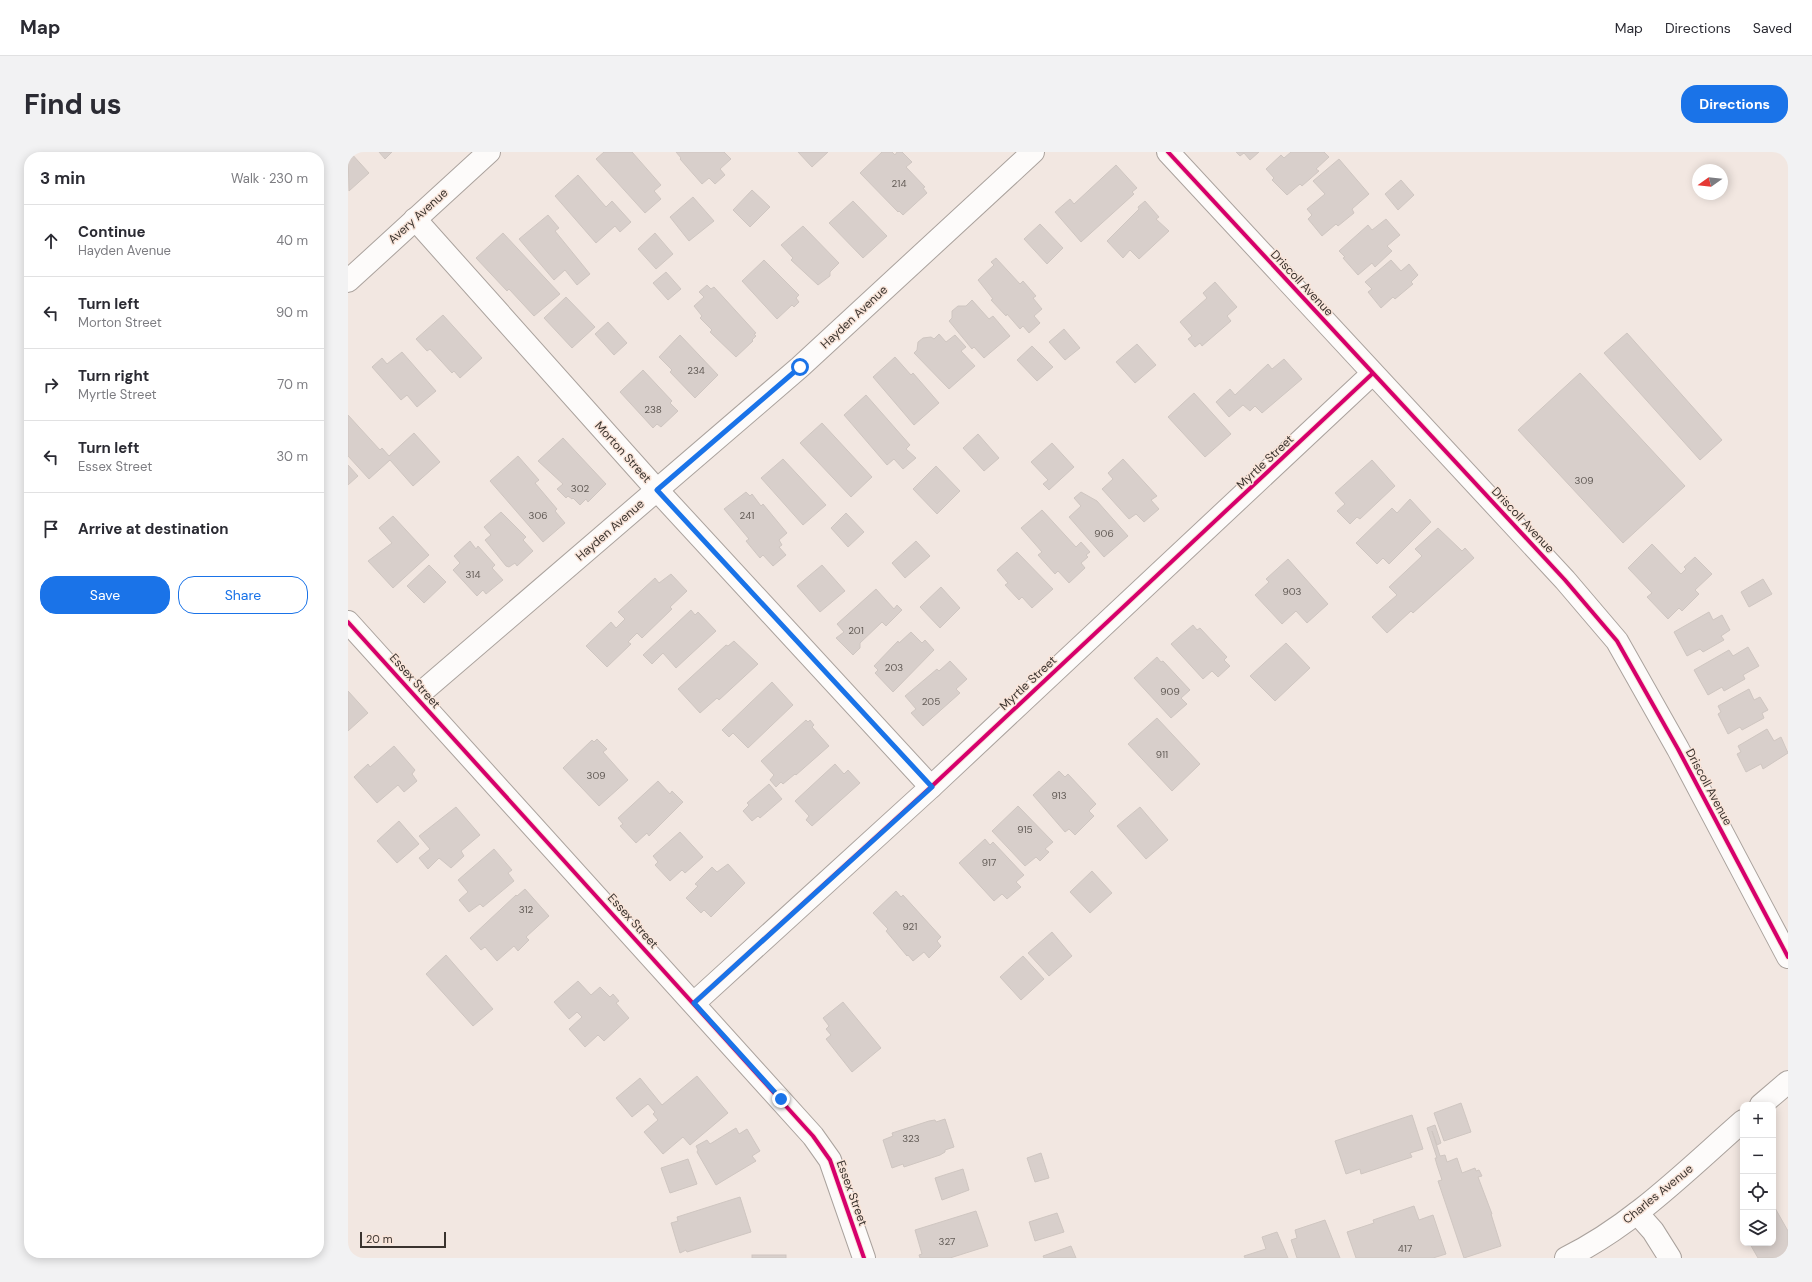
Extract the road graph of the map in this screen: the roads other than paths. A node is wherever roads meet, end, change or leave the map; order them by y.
1 (489, 152) edge
2 (1033, 152) edge
3 (1168, 152) edge
4 (415, 219) junction
5 (348, 281) edge
6 (1372, 374) junction
7 (657, 490) junction
8 (348, 622) edge
9 (416, 697) junction
10 (932, 787) junction
11 (1788, 957) edge
12 (694, 1003) junction
13 (1788, 1082) edge
14 (1765, 1102) edge
15 (1740, 1124) edge
16 (1637, 1213) junction
17 (864, 1258) edge
18 (1566, 1258) edge
19 (1670, 1258) edge

1 - 4 street, Avery Avenue
2 - 7 street, Hayden Avenue
3 - 6 street, Driscoll Avenue
4 - 5 street, Avery Avenue
4 - 7 street, Morton Street
6 - 10 street, Myrtle Street
6 - 11 street, Driscoll Avenue
7 - 9 street, Hayden Avenue
7 - 10 street, Morton Street
8 - 9 street, Essex Street
9 - 12 street, Essex Street
10 - 12 street, Myrtle Street
12 - 17 street, Essex Street
13 - 14 street
15 - 16 street, Charles Avenue
16 - 18 street, Charles Avenue
16 - 19 street

